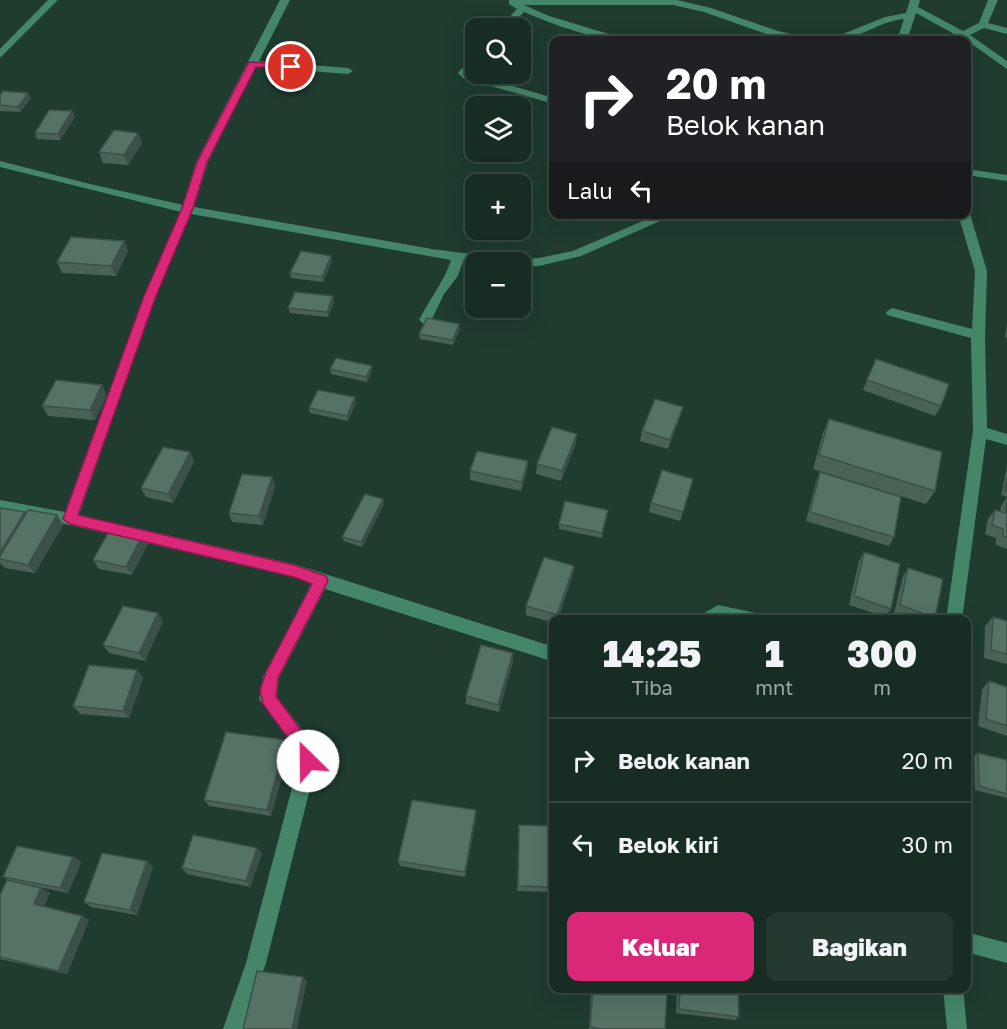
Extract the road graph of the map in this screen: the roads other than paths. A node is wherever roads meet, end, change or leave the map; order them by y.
1 (53, 0) edge
2 (285, 0) edge
3 (507, 1) edge
4 (993, 1) edge
5 (913, 7) edge
6 (524, 8) junction
7 (514, 18) edge
8 (982, 26) junction
9 (1007, 31) edge
10 (606, 36) edge
11 (787, 36) edge
12 (850, 36) edge
13 (903, 36) edge
14 (955, 36) edge
15 (962, 36) edge
16 (971, 45) edge
17 (0, 55) edge
18 (252, 64) junction
19 (1007, 66) edge
20 (348, 71) dead end
21 (495, 84) edge
22 (549, 100) edge
23 (0, 164) edge
24 (971, 173) edge
25 (1007, 178) edge
26 (188, 208) junction
27 (658, 219) edge
28 (965, 219) edge
29 (531, 264) edge
30 (465, 265) edge
31 (456, 266) junction
32 (892, 312) dead end
33 (425, 320) edge
34 (978, 335) junction
35 (980, 431) junction
36 (1007, 440) edge
37 (0, 506) edge
38 (70, 519) junction
39 (321, 581) junction
40 (713, 615) edge
41 (732, 615) edge
42 (955, 615) edge
43 (549, 653) edge
44 (971, 943) edge
45 (1007, 953) edge
46 (953, 993) edge
47 (233, 1029) edge
48 (957, 1029) edge

1 - 17 street
2 - 18 street
3 - 6 street
3 - 11 street
4 - 8 street
5 - 12 street
5 - 13 street
5 - 14 street
6 - 7 street
6 - 10 street
8 - 9 street
8 - 15 street
16 - 19 street
18 - 20 street
18 - 26 street
21 - 22 street
23 - 26 street
24 - 25 street
26 - 31 street
26 - 38 street
27 - 29 street
28 - 34 street
30 - 31 street
31 - 33 street
32 - 34 street
34 - 35 street
35 - 36 street
35 - 42 street
37 - 38 street
38 - 39 street
39 - 43 street
39 - 47 street
40 - 41 street
44 - 45 street
46 - 48 street

